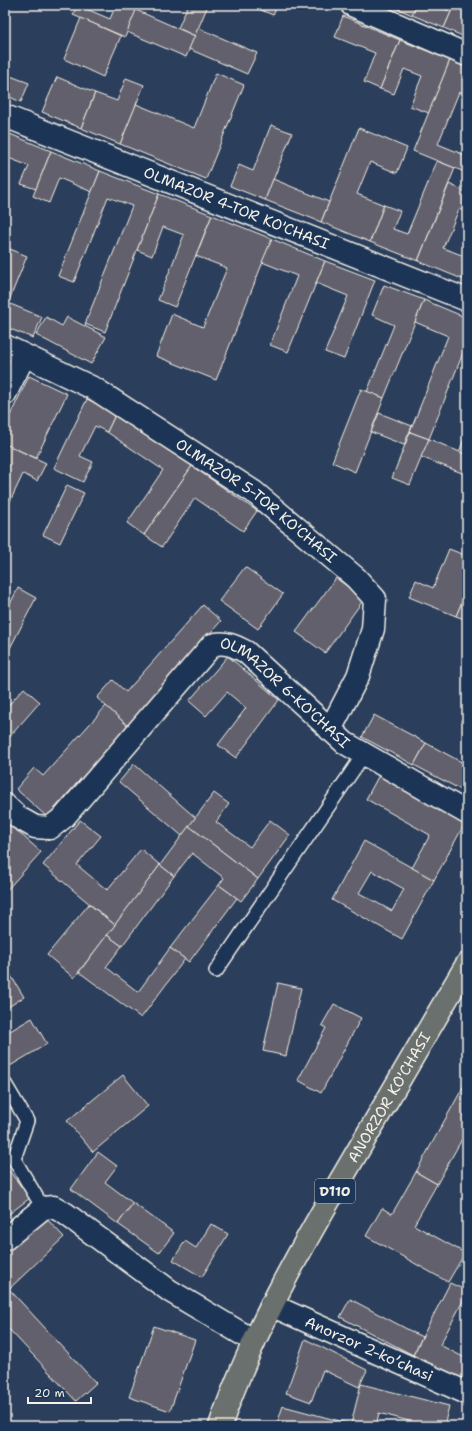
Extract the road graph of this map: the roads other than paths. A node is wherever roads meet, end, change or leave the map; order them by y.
1 (352, 5) edge
2 (467, 55) edge
3 (5, 116) edge
4 (467, 300) edge
5 (15, 351) edge
6 (5, 394) edge
7 (330, 730) junction
8 (364, 754) junction
9 (5, 805) edge
10 (467, 813) edge
11 (467, 964) edge
12 (216, 970) dead end
13 (5, 1084) edge
14 (42, 1208) junction
15 (5, 1239) edge
16 (271, 1305) junction
17 (254, 1341) junction
18 (467, 1393) edge
19 (220, 1426) edge

1 - 2 street
3 - 4 street, OLMAZOR 4-TOR KO'CHASI
5 - 6 street
5 - 7 street, OLMAZOR 5-TOR KO'CHASI
7 - 8 street, OLMAZOR 6-KO'CHASI
7 - 9 street, OLMAZOR 6-KO'CHASI
8 - 10 street, OLMAZOR 6-KO'CHASI
8 - 12 lane
11 - 16 main road, ANORZOR KO'CHASI / D110
13 - 14 lane
14 - 15 street
14 - 17 street
16 - 17 main road, ANORZOR KO'CHASI / D110
16 - 18 street, Аnorzor 2-koʼchasi
17 - 19 main road, ANORZOR KO'CHASI / D110

